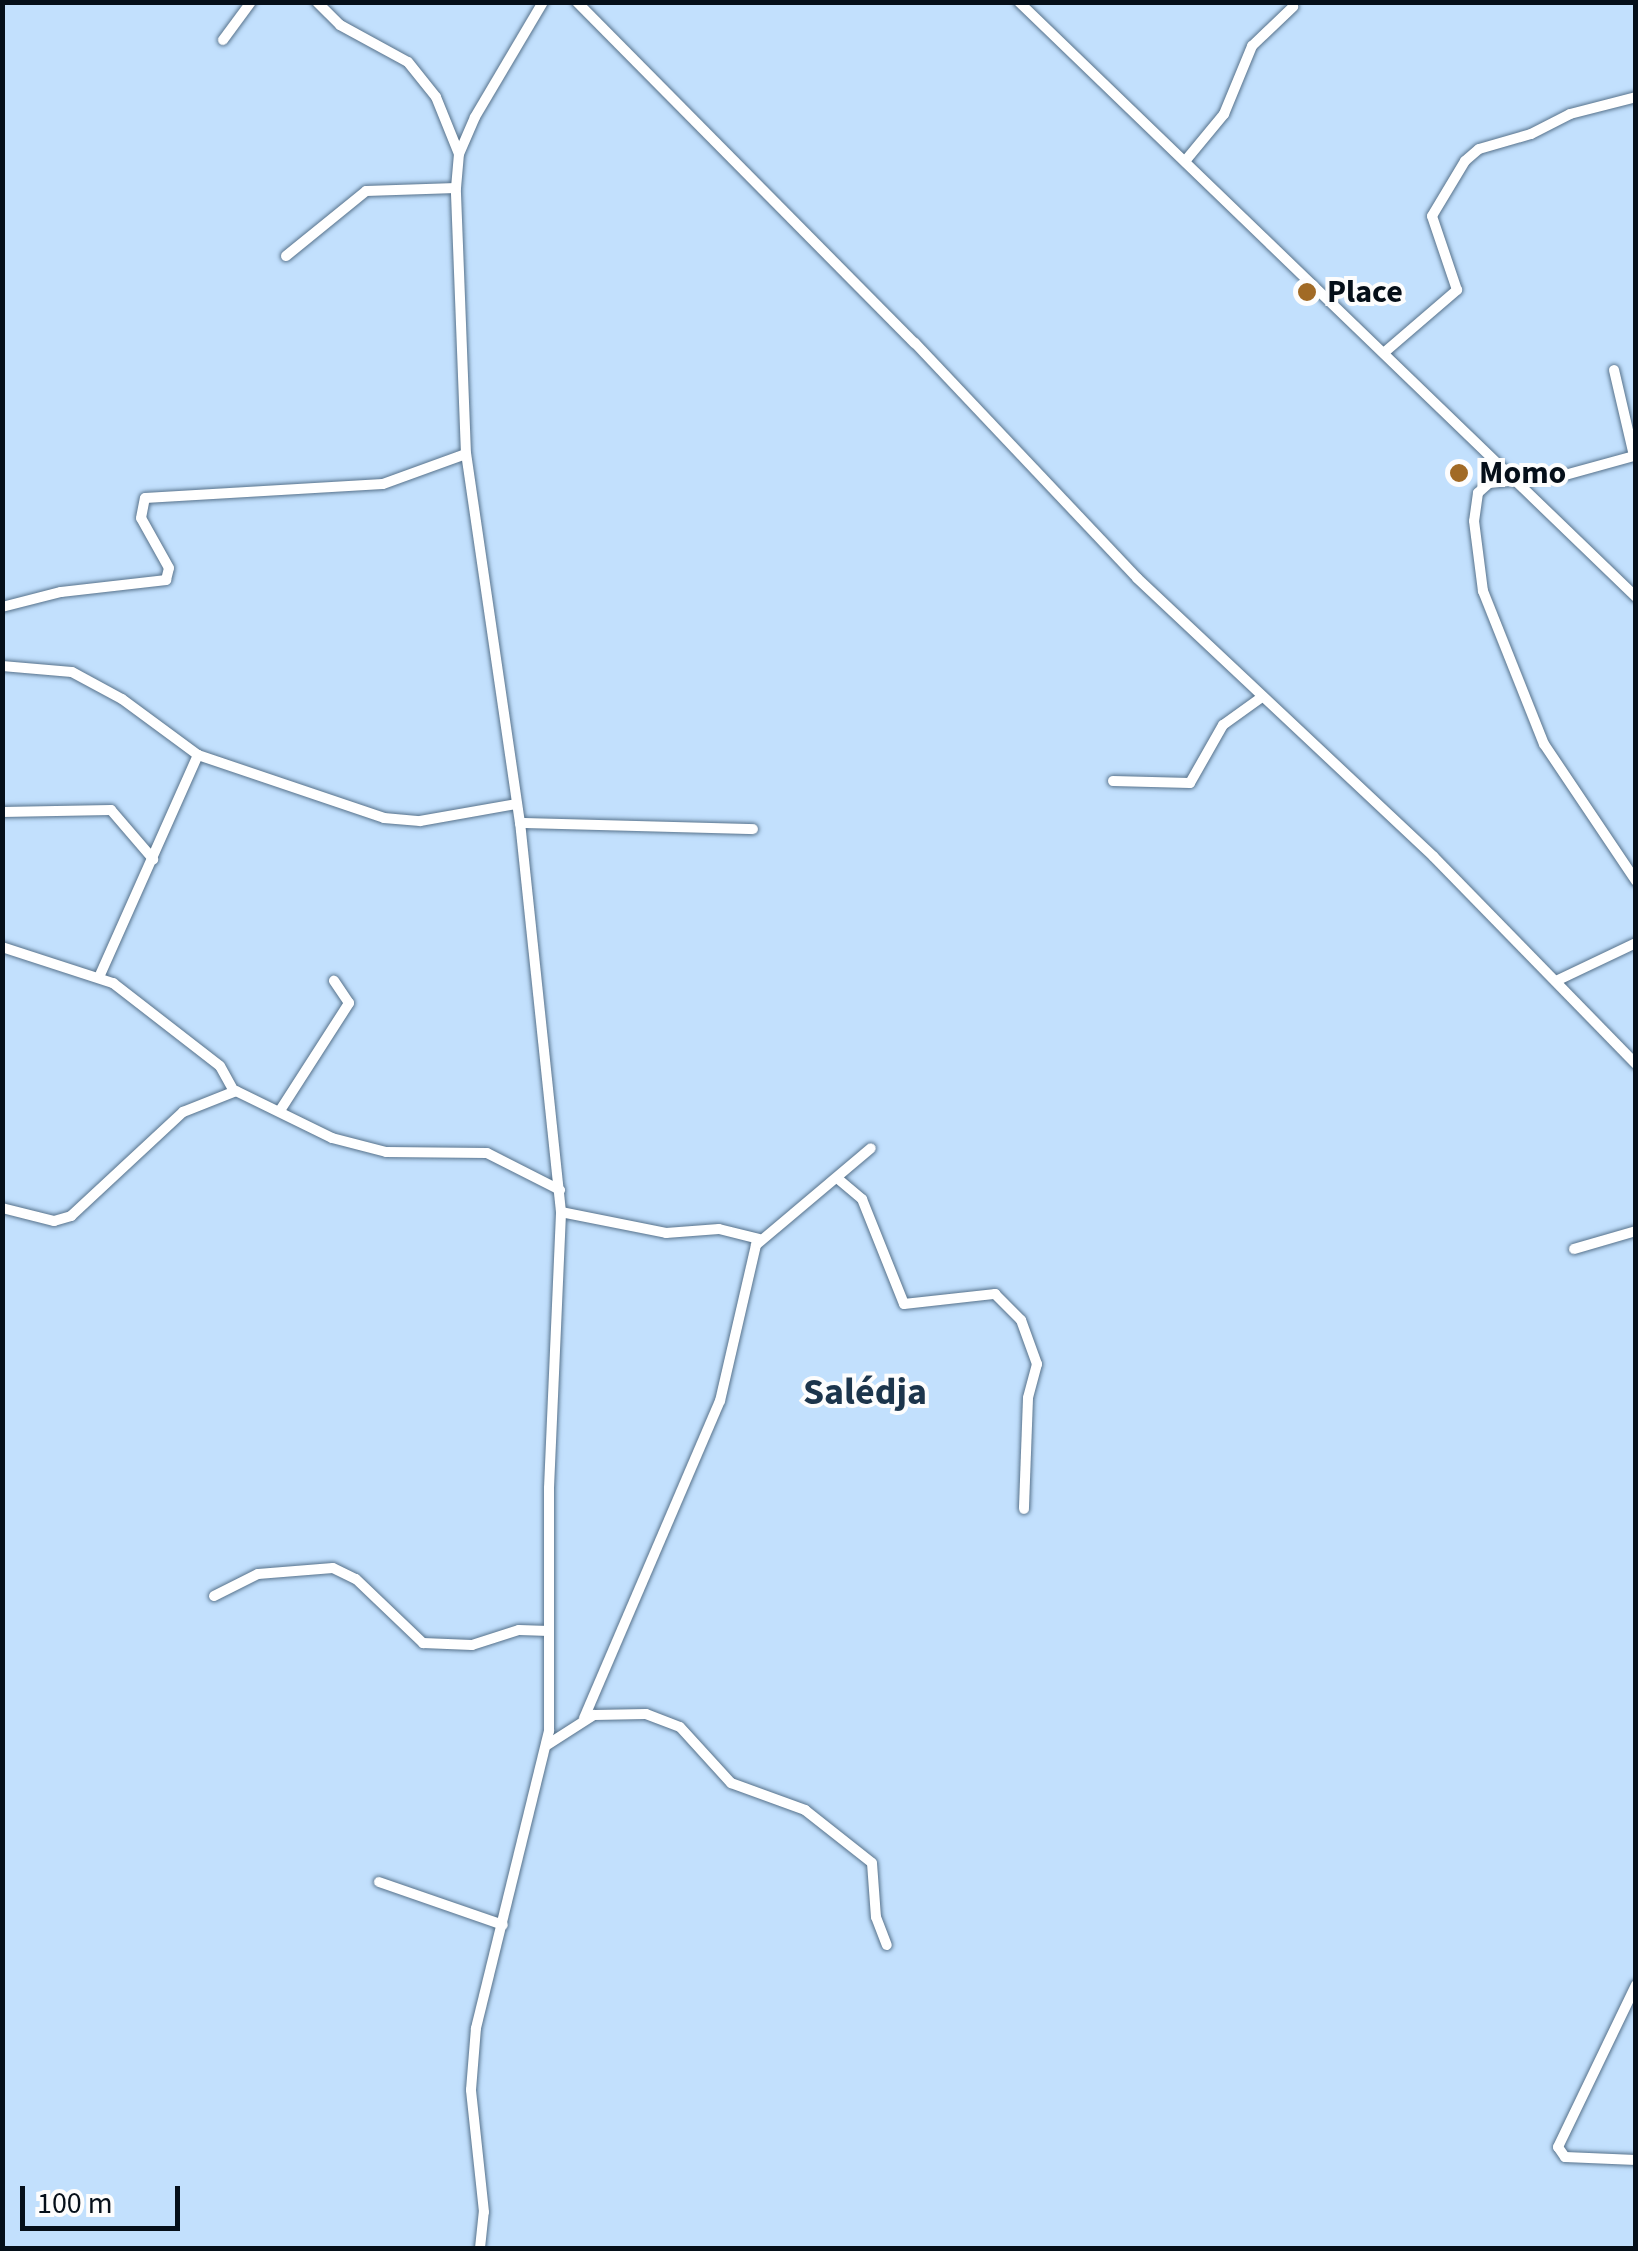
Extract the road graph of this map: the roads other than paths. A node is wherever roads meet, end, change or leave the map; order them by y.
1 (252, 2) edge
2 (317, 2) edge
3 (543, 2) edge
4 (577, 2) edge
5 (1019, 2) edge
6 (1293, 6) dead end
7 (223, 40) dead end
8 (1636, 97) edge
9 (458, 154) junction
10 (1186, 160) junction
11 (456, 188) junction
12 (286, 256) dead end
13 (1386, 350) junction
14 (1614, 370) dead end
15 (466, 454) junction
16 (1635, 456) edge
17 (1512, 479) junction
18 (1636, 596) edge
19 (2, 607) edge
20 (2, 666) edge
21 (1262, 697) junction
22 (198, 755) junction
23 (1113, 780) dead end
24 (516, 804) junction
25 (2, 812) edge
26 (520, 823) junction
27 (753, 829) dead end
28 (153, 859) junction
29 (1636, 881) edge
30 (1636, 944) edge
31 (2, 947) edge
32 (100, 975) junction
33 (334, 981) dead end
34 (1556, 981) junction
35 (1636, 1064) edge
36 (234, 1091) junction
37 (281, 1109) junction
38 (871, 1148) dead end
39 (838, 1178) junction
40 (560, 1190) junction
41 (2, 1208) edge
42 (561, 1212) junction
43 (1636, 1231) edge
44 (759, 1238) junction
45 (1574, 1248) dead end
46 (1024, 1509) dead end
47 (214, 1596) dead end
48 (549, 1631) junction
49 (584, 1718) junction
50 (546, 1746) junction
51 (379, 1882) dead end
52 (502, 1926) junction
53 (887, 1945) dead end
54 (1636, 1986) edge
55 (1636, 2160) edge
56 (480, 2248) edge

1 - 7 street
2 - 9 street
3 - 9 street
4 - 21 street
5 - 10 street
6 - 10 street
8 - 13 street
9 - 11 street
10 - 13 street
11 - 12 street
11 - 15 street
13 - 17 street
14 - 16 street
15 - 19 street
15 - 24 street
16 - 17 street
17 - 18 street
17 - 29 street
20 - 22 street
21 - 23 street
21 - 34 street
22 - 24 street
22 - 28 street
24 - 26 street
25 - 28 street
26 - 27 street
26 - 40 street
28 - 32 street
30 - 34 street
31 - 32 street
32 - 36 street
33 - 37 street
34 - 35 street
36 - 37 street
36 - 41 street
37 - 40 street
38 - 39 street
39 - 44 street
39 - 46 street
40 - 42 street
42 - 44 street
42 - 48 street
43 - 45 street
44 - 49 street
47 - 48 street
48 - 50 street
49 - 50 street
49 - 53 street
50 - 52 street
51 - 52 street
52 - 56 street
54 - 55 street

